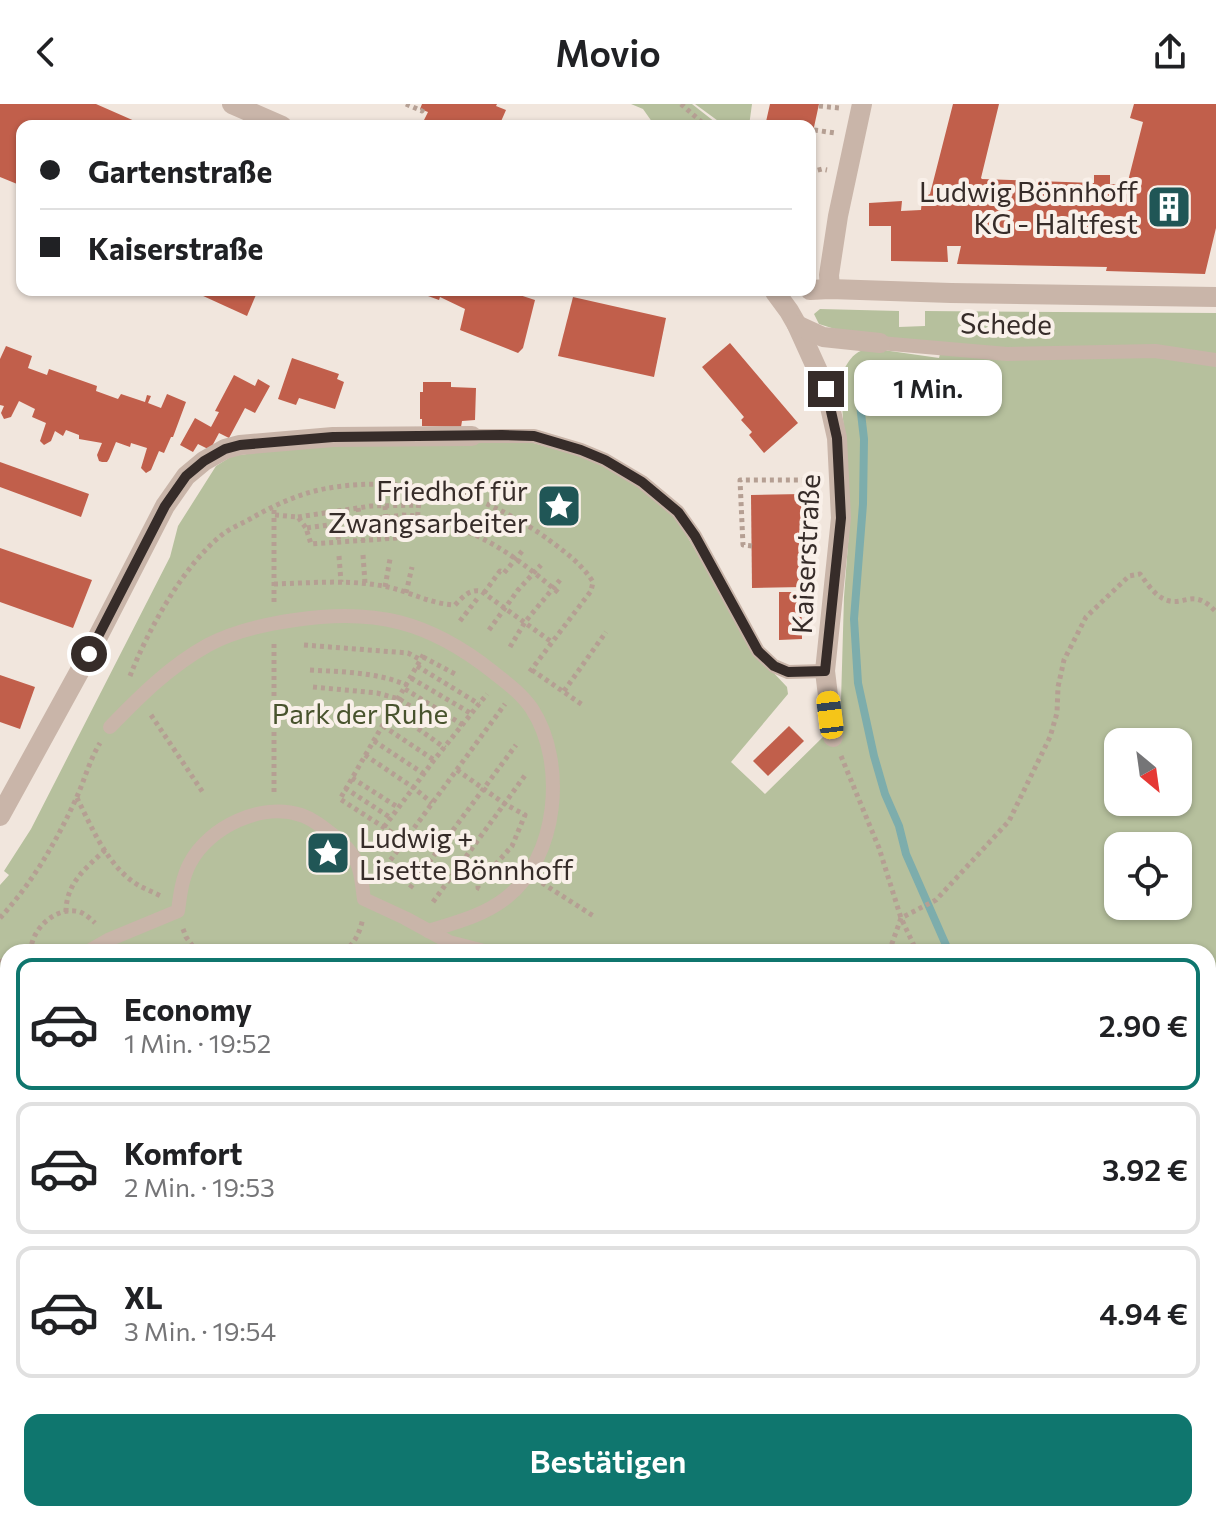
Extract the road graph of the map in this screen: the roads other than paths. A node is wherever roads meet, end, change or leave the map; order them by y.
1 (232, 104) edge
2 (862, 104) edge
3 (268, 120) edge
4 (816, 289) edge
5 (774, 296) edge
6 (1216, 297) edge
7 (797, 325) junction
8 (880, 343) joint
9 (1216, 360) edge
10 (472, 436) joint
11 (825, 671) junction
12 (110, 727) dead end
13 (833, 737) road end
14 (0, 816) edge
15 (428, 931) junction
16 (101, 944) edge
17 (457, 944) edge

1 - 3 street
2 - 4 street
4 - 6 street, Kaiserstraße
5 - 7 street, Kaiserstraße
7 - 8 street, Schede
7 - 11 street, Kaiserstraße
8 - 9 lane, Schede
10 - 11 lane
10 - 14 street
11 - 13 street, Kaiserstraße
12 - 15 lane
15 - 16 lane
15 - 17 lane

